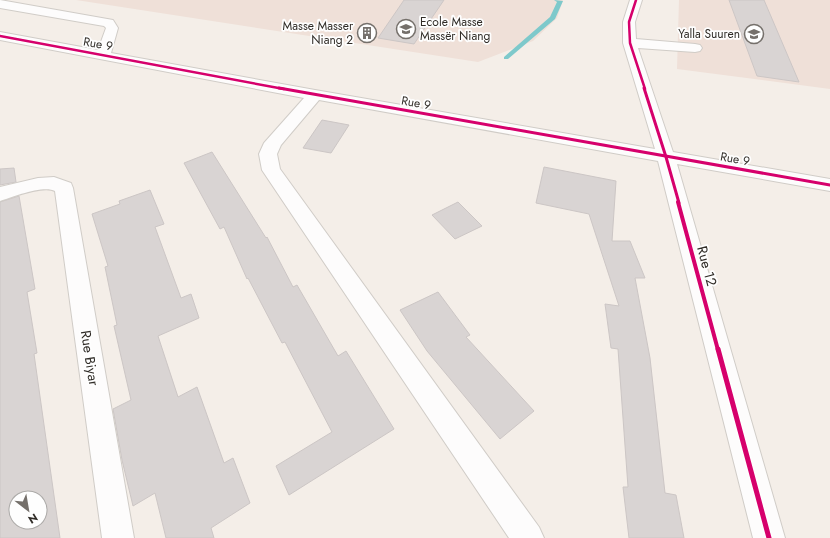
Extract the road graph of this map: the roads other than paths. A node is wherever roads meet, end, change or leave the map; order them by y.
1 (636, 0) edge
2 (0, 4) edge
3 (0, 36) edge
4 (630, 43) junction
5 (695, 48) dead end
6 (103, 55) junction
7 (315, 95) junction
8 (666, 157) junction
9 (830, 185) edge
10 (0, 194) edge
11 (118, 538) edge
12 (528, 538) edge
13 (769, 538) edge

1 - 4 street, Rue 12
2 - 6 street
3 - 6 street, Rue 9
4 - 5 street
4 - 8 street, Rue 12
6 - 7 street, Rue 9
7 - 8 street, Rue 9
7 - 12 street
8 - 9 street, Rue 9
8 - 13 street, Rue 12
10 - 11 street, Rue Biyar

